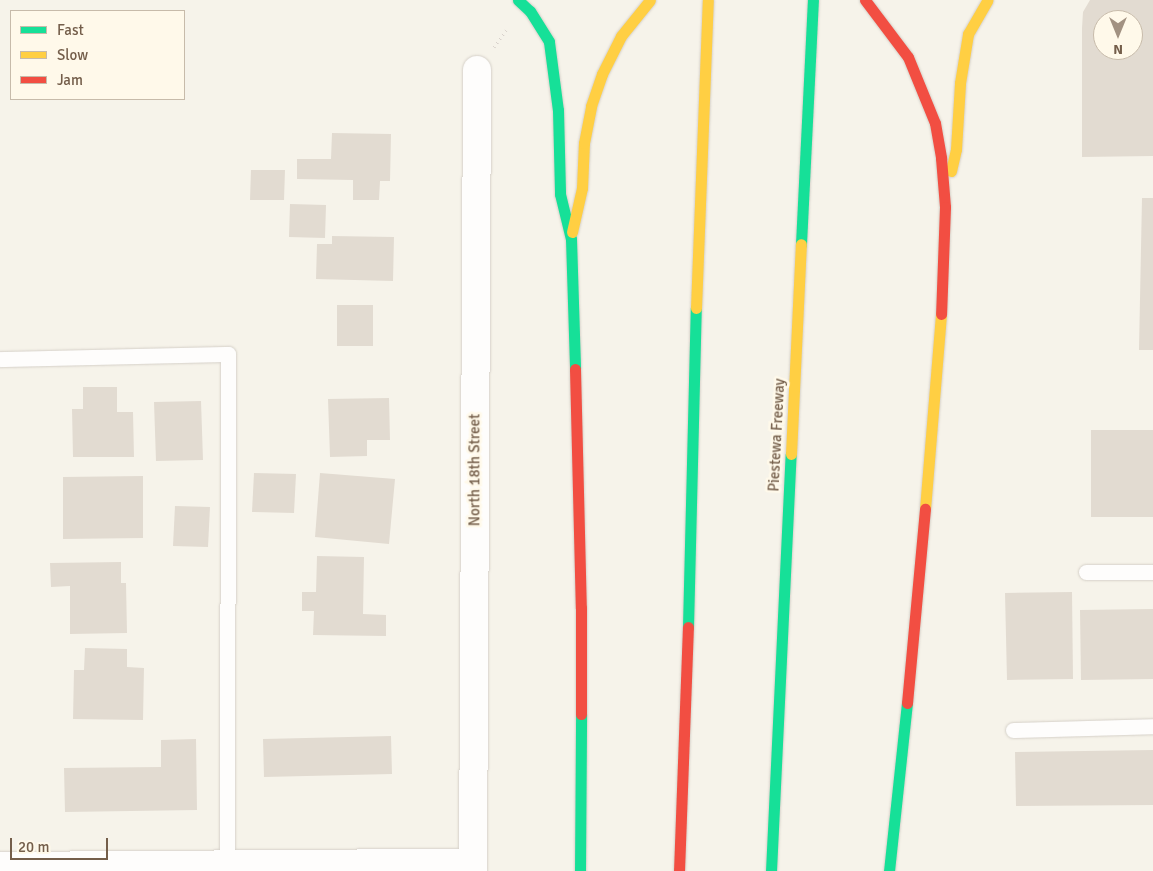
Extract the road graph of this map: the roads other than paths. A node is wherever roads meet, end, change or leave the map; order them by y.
1 (518, 0) edge
2 (650, 0) edge
3 (708, 0) edge
4 (812, 0) edge
5 (865, 0) edge
6 (988, 0) edge
7 (477, 70) dead end
8 (945, 207) junction
9 (571, 239) junction
10 (0, 359) edge
11 (1086, 572) dead end
12 (1153, 572) edge
13 (1153, 726) edge
14 (1013, 730) dead end
15 (0, 866) edge
16 (473, 867) edge
17 (227, 868) edge
18 (580, 871) edge
19 (679, 871) edge
20 (771, 871) edge
21 (889, 871) edge

1 - 9 highway
2 - 9 highway
3 - 19 highway
4 - 20 highway, Piestewa Freeway
5 - 8 highway
6 - 8 highway
7 - 16 street, North 18th Street
8 - 21 highway
9 - 18 highway
10 - 17 lane
11 - 12 lane
13 - 14 lane
15 - 17 street
16 - 17 street

